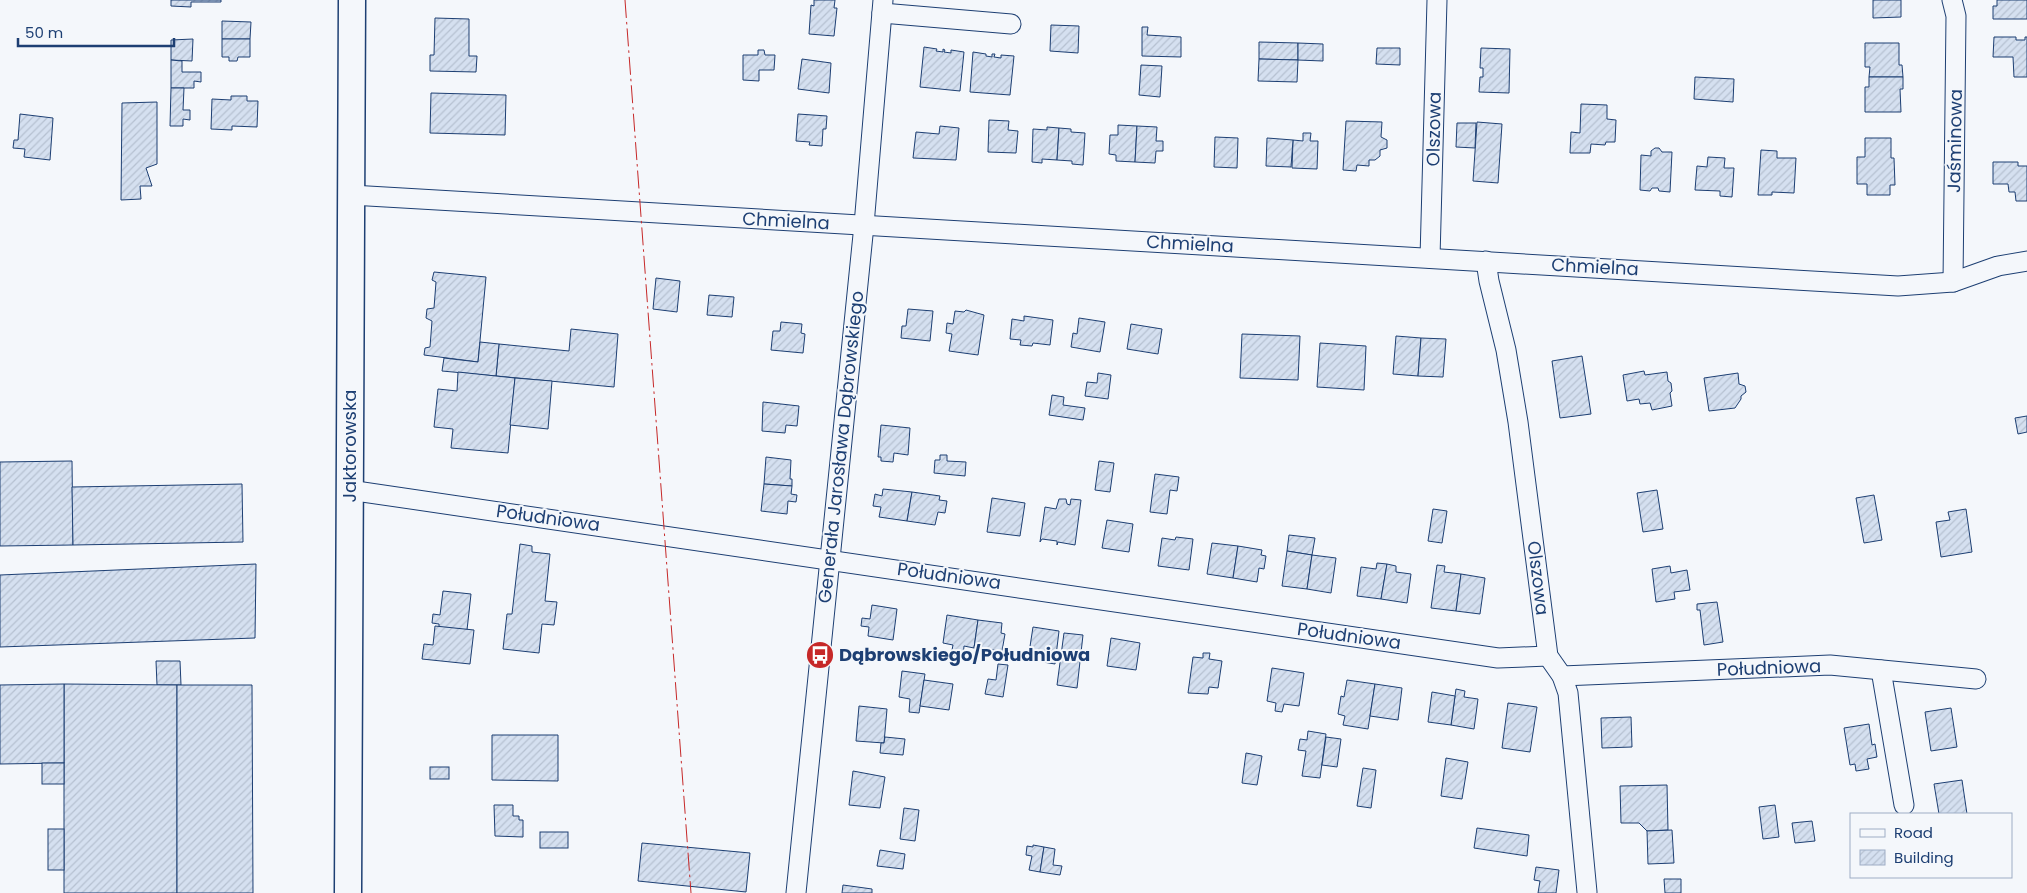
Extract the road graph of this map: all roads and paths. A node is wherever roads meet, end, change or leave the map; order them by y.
1 (352, 0) edge
2 (1437, 0) edge
3 (1952, 0) edge
4 (882, 6) edge
5 (1011, 24) dead end
6 (351, 195) junction
7 (864, 225) junction
8 (1430, 258) junction
9 (1486, 261) junction
10 (2027, 261) edge
11 (1953, 282) junction
12 (349, 490) junction
13 (830, 560) junction
14 (1548, 656) junction
15 (1880, 670) junction
16 (1562, 676) junction
17 (1976, 679) dead end
18 (1904, 805) dead end
19 (1587, 892) dead end
20 (348, 893) edge
21 (796, 893) edge

1 - 6 main road, Jaktorowska
2 - 8 street, Olszowa
3 - 11 street, Jaśminowa
4 - 5 street
4 - 7 street, Generała Jarosława Dąbrowskiego
6 - 7 street, Chmielna
6 - 12 main road, Jaktorowska
7 - 8 street, Chmielna
7 - 13 street, Generała Jarosława Dąbrowskiego
8 - 9 street, Chmielna
9 - 11 street, Chmielna
9 - 14 street, Olszowa
10 - 11 street, Chmielna
12 - 13 street, Południowa
12 - 20 main road, Jaktorowska
13 - 14 street, Południowa
13 - 21 street, Generała Jarosława Dąbrowskiego
14 - 16 street, Olszowa
15 - 16 street, Południowa
15 - 17 street, Południowa
15 - 18 street
16 - 19 street, Olszowa

